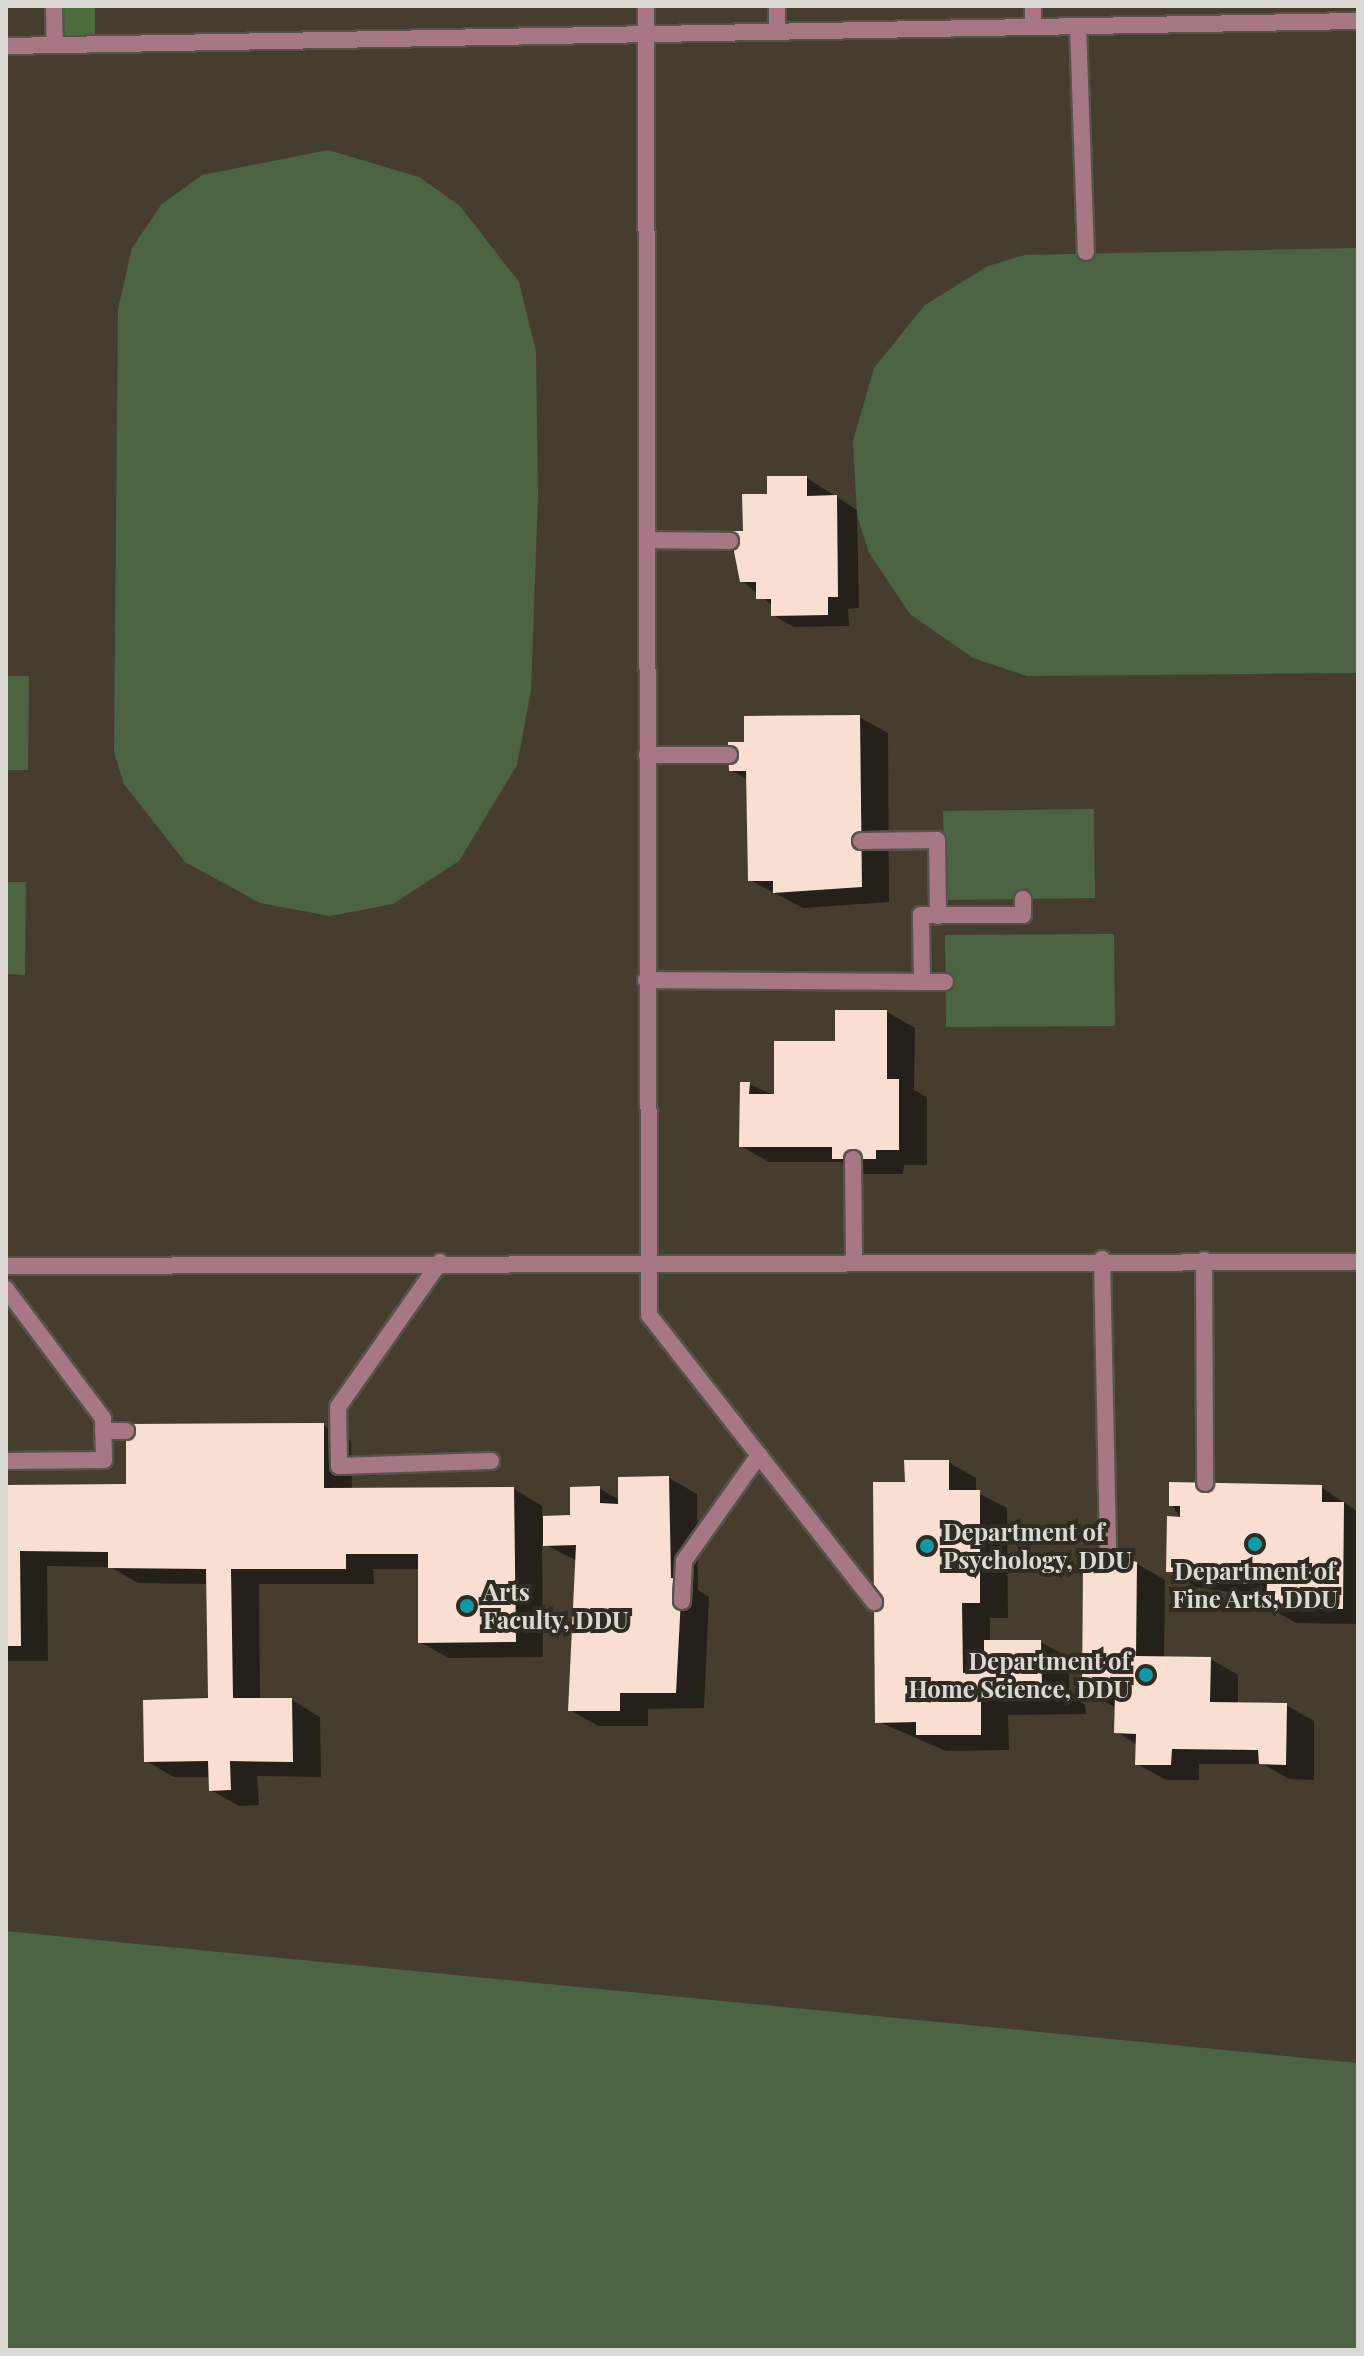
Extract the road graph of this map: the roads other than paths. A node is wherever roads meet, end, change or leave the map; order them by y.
1 (54, 6) edge
2 (646, 6) edge
3 (777, 6) edge
4 (1033, 6) edge
5 (1347, 16) edge
6 (1078, 26) junction
7 (1033, 27) junction
8 (777, 32) junction
9 (647, 34) junction
10 (55, 45) junction
11 (6, 46) edge
12 (1086, 252) dead end
13 (648, 540) junction
14 (730, 541) dead end
15 (647, 755) junction
16 (729, 755) dead end
17 (861, 841) dead end
18 (1023, 899) dead end
19 (938, 916) junction
20 (646, 980) junction
21 (922, 982) junction
22 (945, 982) dead end
23 (853, 1159) dead end
24 (644, 1259) junction
25 (1102, 1259) junction
26 (854, 1260) junction
27 (1204, 1260) junction
28 (440, 1262) junction
29 (1358, 1262) edge
30 (6, 1266) edge
31 (6, 1289) edge
32 (103, 1431) junction
33 (126, 1431) dead end
34 (759, 1455) junction
35 (6, 1461) edge
36 (491, 1461) dead end
37 (1205, 1483) dead end
38 (1108, 1553) dead end
39 (682, 1601) dead end
40 (874, 1602) dead end

1 - 10 lane
2 - 9 lane
3 - 8 lane
4 - 7 lane
5 - 6 lane
6 - 7 lane
6 - 12 lane
7 - 8 lane
8 - 9 lane
9 - 10 lane
9 - 13 lane
10 - 11 lane
13 - 14 lane
13 - 15 lane
15 - 16 lane
15 - 20 lane
17 - 19 lane
18 - 19 lane
19 - 21 lane
20 - 21 lane
20 - 24 lane
21 - 22 lane
23 - 26 lane
24 - 26 lane
24 - 28 lane
24 - 34 lane
25 - 26 lane
25 - 27 lane
25 - 38 lane
27 - 29 lane
27 - 37 lane
28 - 30 lane
28 - 36 lane
31 - 32 lane
32 - 33 lane
32 - 35 lane
34 - 39 lane
34 - 40 lane

